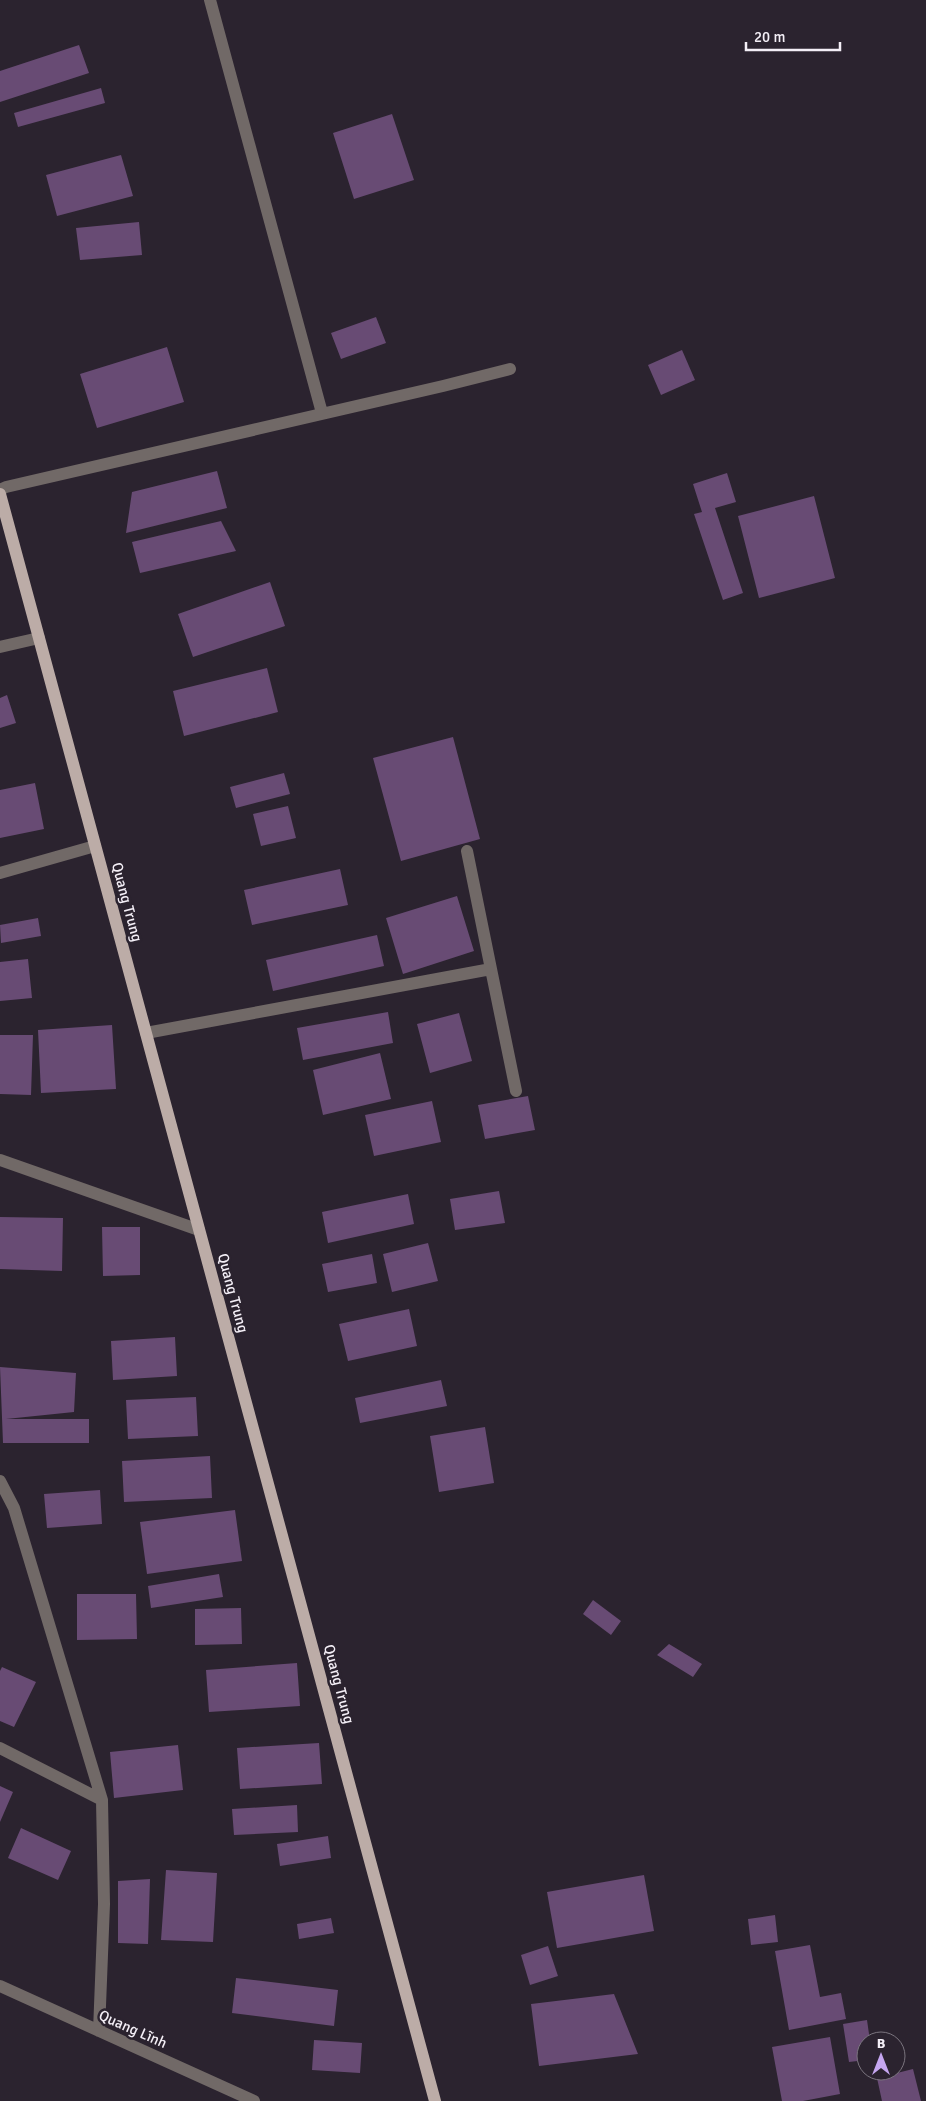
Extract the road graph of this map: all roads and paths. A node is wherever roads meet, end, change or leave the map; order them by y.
1 (210, 0) edge
2 (510, 369) dead end
3 (322, 413) junction
4 (0, 490) edge
5 (0, 494) edge
6 (39, 638) junction
7 (0, 647) edge
8 (95, 846) junction
9 (467, 851) dead end
10 (0, 873) edge
11 (491, 970) junction
12 (146, 1033) junction
13 (516, 1091) dead end
14 (0, 1160) edge
15 (199, 1230) junction
16 (0, 1481) edge
17 (0, 1502) edge
18 (14, 1508) junction
19 (0, 1748) edge
20 (102, 1800) junction
21 (0, 1986) edge
22 (99, 2031) junction
23 (254, 2101) edge
24 (435, 2101) edge

1 - 3 street
2 - 3 street
3 - 4 street
5 - 6 main road, Quang Trung
6 - 7 street
6 - 8 main road, Quang Trung
8 - 10 street
8 - 12 main road, Quang Trung
9 - 11 street
11 - 12 street
11 - 13 street
12 - 15 main road, Quang Trung
14 - 15 street
15 - 24 main road, Quang Trung
16 - 18 street
17 - 18 street
18 - 20 street
19 - 20 street
20 - 22 street
21 - 22 street, Quang Lĩnh
22 - 23 street, Quang Lĩnh

